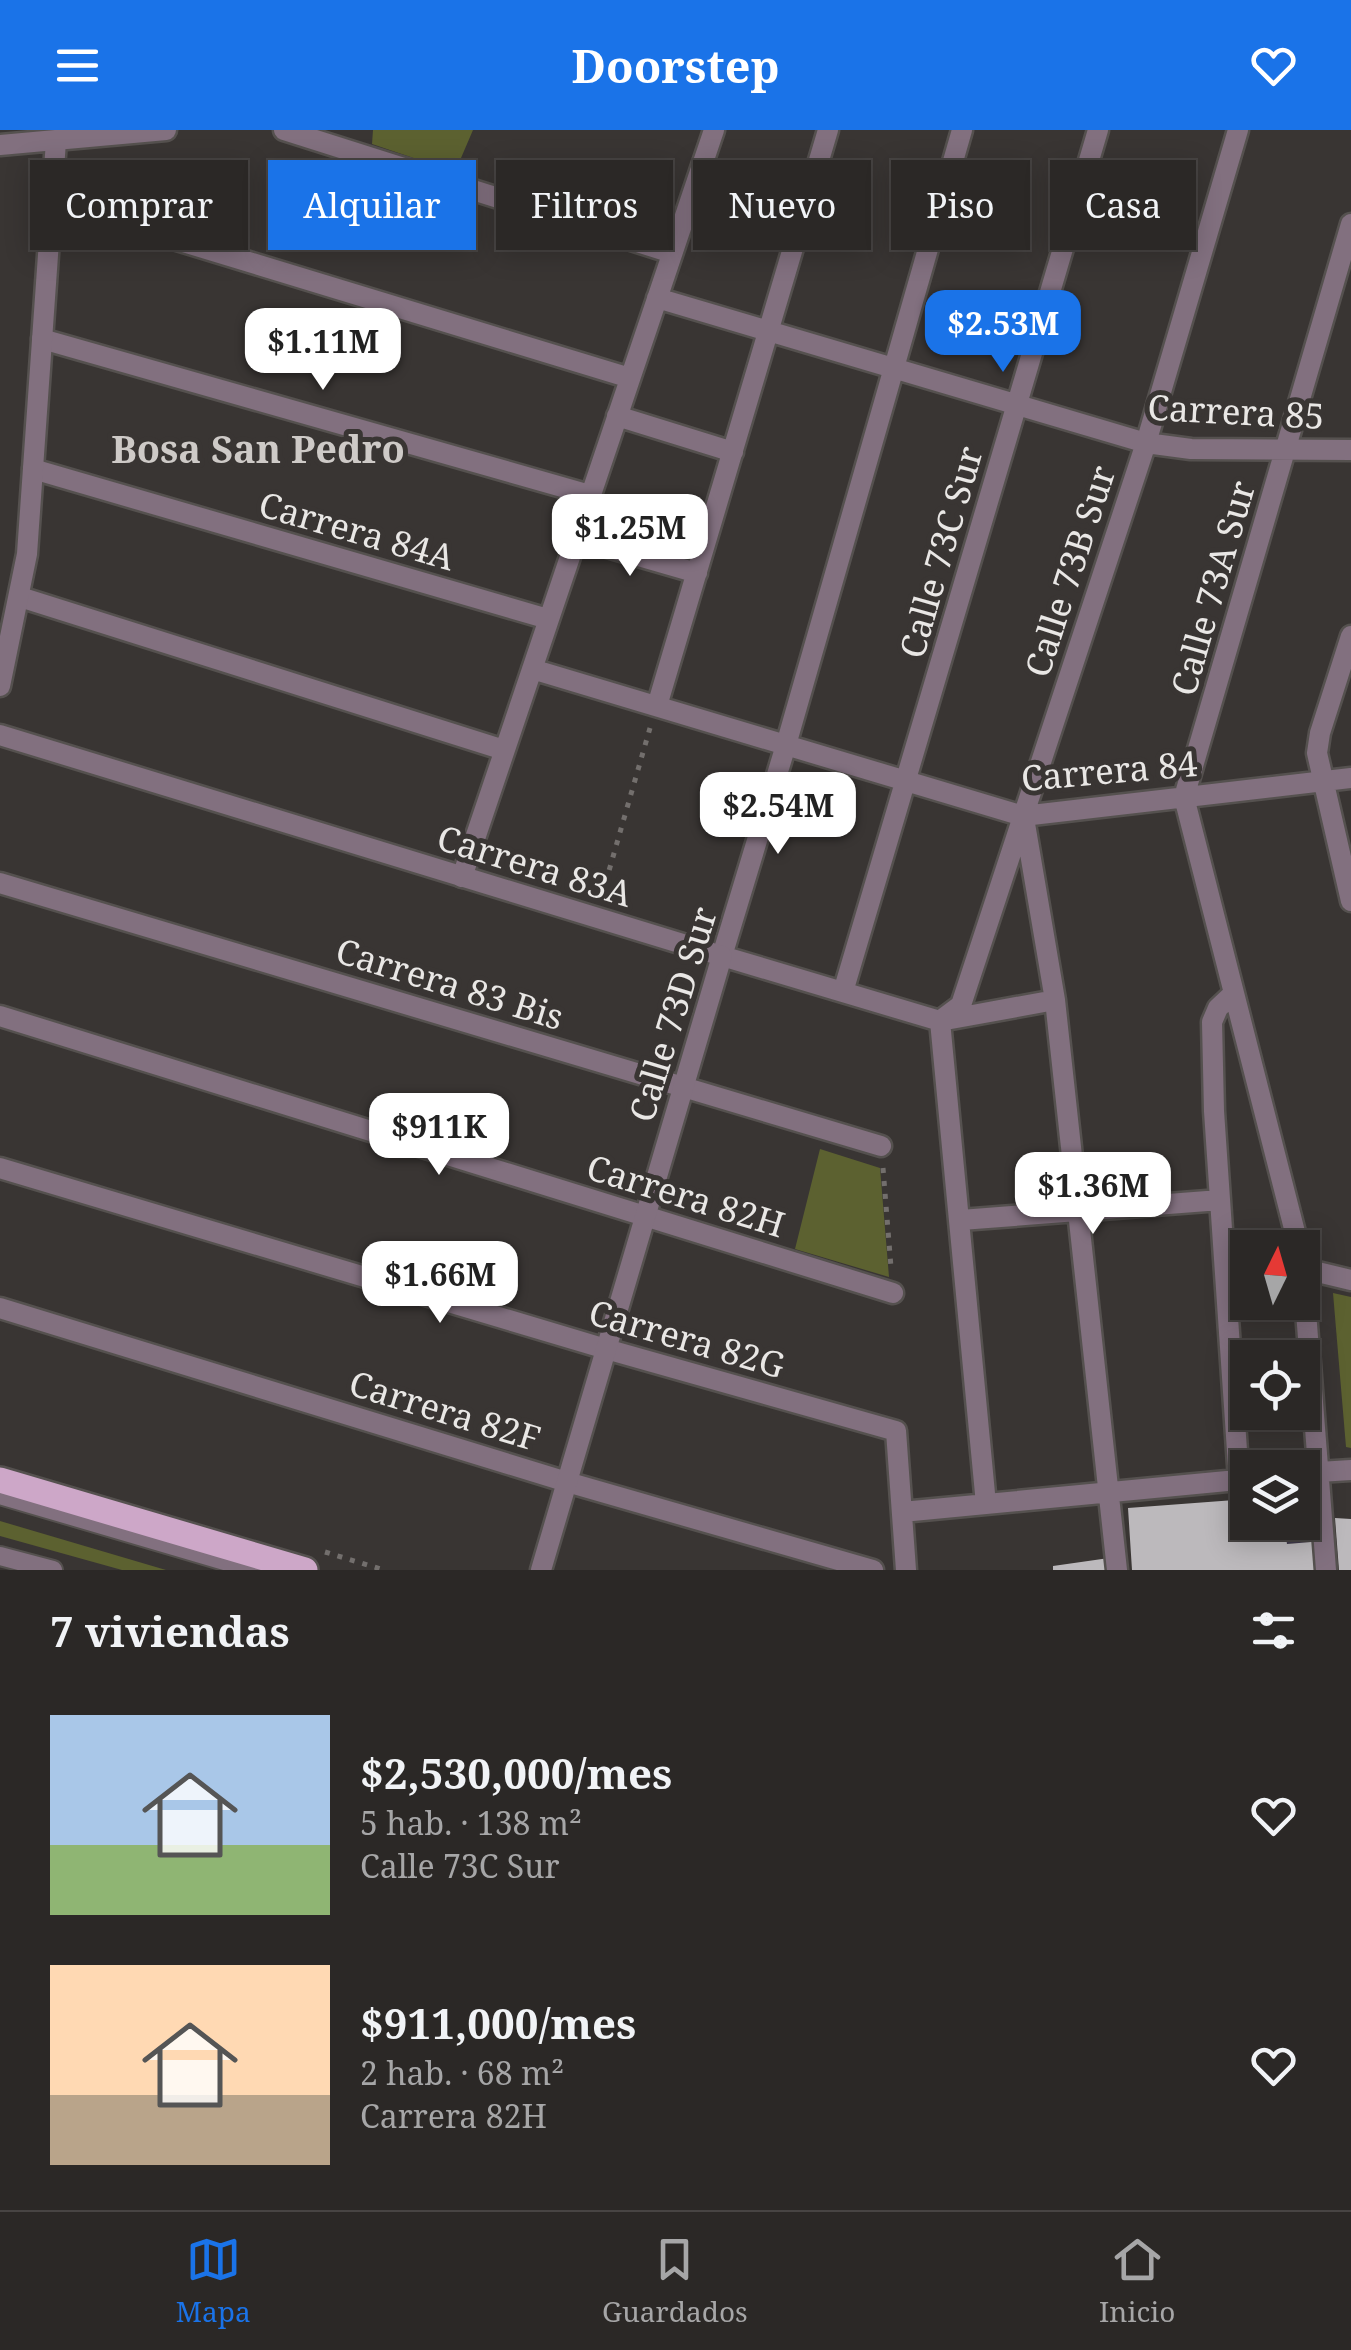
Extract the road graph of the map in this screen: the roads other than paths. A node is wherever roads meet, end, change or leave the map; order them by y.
1 (166, 130) edge
2 (284, 130) edge
3 (714, 130) edge
4 (828, 130) edge
5 (962, 130) edge
6 (1098, 130) edge
7 (1238, 130) edge
8 (56, 141) junction
9 (0, 145) edge
10 (55, 160) edge
11 (1351, 224) edge
12 (48, 250) edge
13 (210, 250) edge
14 (672, 253) junction
15 (657, 298) junction
16 (768, 331) junction
17 (42, 339) junction
18 (893, 368) junction
19 (630, 378) junction
20 (1017, 405) junction
21 (617, 416) junction
22 (1146, 443) junction
23 (1351, 450) edge
24 (1286, 451) junction
25 (733, 452) junction
26 (33, 468) junction
27 (590, 495) junction
28 (576, 538) junction
29 (697, 572) junction
30 (20, 597) junction
31 (548, 620) junction
32 (1351, 636) edge
33 (532, 668) junction
34 (0, 686) edge
35 (657, 706) junction
36 (0, 735) edge
37 (786, 744) junction
38 (504, 750) junction
39 (1351, 778) edge
40 (906, 780) junction
41 (1322, 782) junction
42 (1184, 797) junction
43 (1024, 816) junction
44 (462, 877) junction
45 (0, 882) edge
46 (1351, 900) edge
47 (722, 956) junction
48 (843, 992) junction
49 (1234, 994) junction
50 (1055, 1000) junction
51 (0, 1016) edge
52 (940, 1021) junction
53 (684, 1087) junction
54 (881, 1146) road end
55 (0, 1168) edge
56 (1220, 1200) junction
57 (1078, 1213) junction
58 (646, 1216) junction
59 (961, 1220) junction
60 (1294, 1230) edge
61 (1320, 1270) edge
62 (1351, 1280) edge
63 (894, 1293) road end
64 (0, 1308) edge
65 (1305, 1320) edge
66 (606, 1350) junction
67 (1241, 1450) edge
68 (1308, 1450) edge
69 (1351, 1470) edge
70 (1320, 1472) edge
71 (0, 1480) edge
72 (1230, 1480) edge
73 (568, 1482) junction
74 (1108, 1492) junction
75 (0, 1495) edge
76 (986, 1504) junction
77 (902, 1512) junction
78 (1320, 1536) edge
79 (0, 1556) edge
80 (54, 1570) edge
81 (255, 1570) edge
82 (305, 1570) edge
83 (541, 1570) edge
84 (873, 1570) edge
85 (906, 1570) edge
86 (1117, 1570) edge
87 (1326, 1570) edge

1 - 8 street
2 - 14 street
3 - 14 street
4 - 16 street
5 - 18 street, Calle 73D Sur
6 - 20 street, Calle 73C Sur
7 - 22 street, Calle 73B Sur
8 - 9 street
8 - 10 street
11 - 24 street, Calle 73A Sur
12 - 17 street
13 - 19 street
14 - 15 street
15 - 16 street, Carrera 85
15 - 19 street
16 - 18 street, Carrera 85
16 - 25 street
17 - 26 street
17 - 27 street
18 - 20 street, Carrera 85
18 - 37 street, Calle 73D Sur
19 - 21 street
20 - 22 street, Carrera 85
20 - 40 street, Calle 73C Sur
21 - 25 street
21 - 27 street
22 - 24 street, Carrera 85
22 - 43 street, Calle 73B Sur
23 - 24 street, Carrera 85
24 - 42 street, Calle 73A Sur
25 - 29 street
26 - 30 street
26 - 31 street, Carrera 84A
27 - 28 street
28 - 29 street
28 - 31 street
29 - 35 street
30 - 34 street
30 - 38 street
31 - 33 street
32 - 41 street
33 - 35 street, Carrera 84
33 - 38 street
35 - 37 street, Carrera 84
36 - 44 street, Carrera 83A
37 - 40 street, Carrera 84
37 - 47 street, Calle 73D Sur
38 - 44 street
39 - 41 street, Carrera 84
40 - 43 street, Carrera 84
40 - 48 street, Calle 73C Sur
41 - 42 street, Carrera 84
41 - 46 street
42 - 43 street, Carrera 84
42 - 49 street
43 - 50 street
43 - 52 street, Calle 73B Sur
44 - 47 street, Carrera 83A
45 - 53 street, Carrera 83 Bis
47 - 48 street, Carrera 83A
47 - 53 street, Calle 73D Sur
48 - 52 street, Carrera 83A
49 - 56 street
49 - 60 street
50 - 52 street, Carrera 83A
50 - 57 street
51 - 58 street, Carrera 82H
52 - 59 street
53 - 54 street, Carrera 83 Bis
53 - 58 street, Calle 73D Sur
55 - 66 street, Carrera 82G
56 - 57 street
56 - 67 street
57 - 59 street
57 - 74 street
58 - 63 street, Carrera 82H
58 - 66 street, Calle 73D Sur
59 - 76 street
61 - 62 street
64 - 73 street, Carrera 82F
65 - 68 street
66 - 73 street, Calle 73D Sur
66 - 77 street, Carrera 82G
69 - 70 street
71 - 82 main road
72 - 74 street
73 - 83 street, Calle 73D Sur
73 - 84 street, Carrera 82F
74 - 76 street
74 - 86 street
75 - 81 lane
76 - 77 street
77 - 85 street
78 - 87 street
79 - 80 lane

